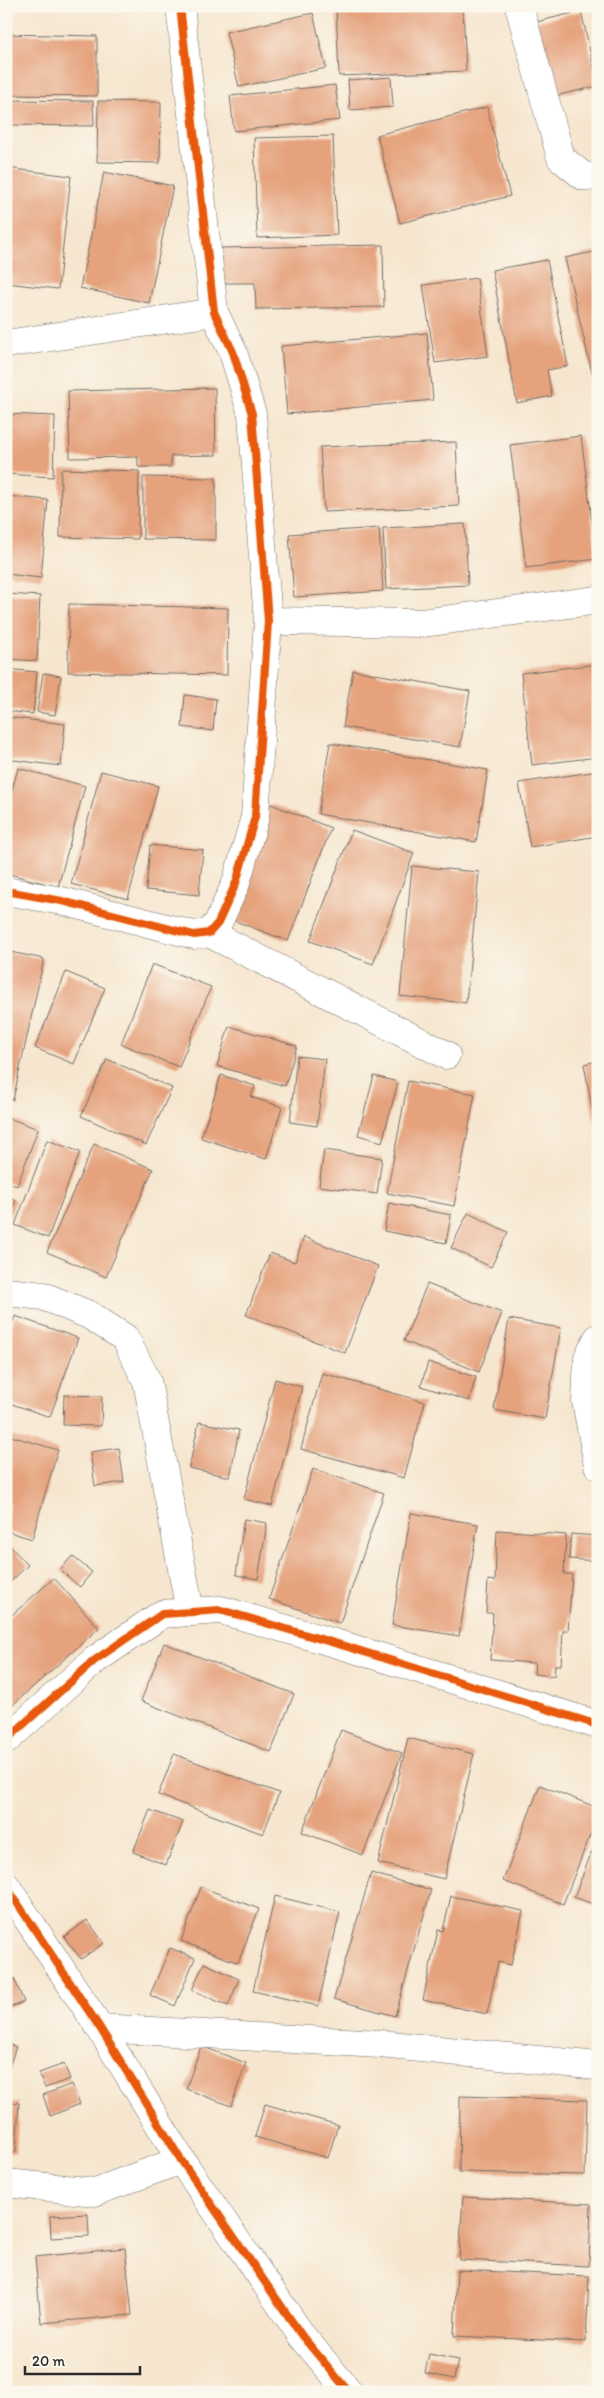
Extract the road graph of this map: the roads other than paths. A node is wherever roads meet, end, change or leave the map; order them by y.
1 (180, 6) edge
2 (519, 6) edge
3 (598, 177) edge
4 (214, 312) junction
5 (6, 344) edge
6 (598, 600) edge
7 (268, 621) junction
8 (6, 891) edge
9 (209, 933) junction
10 (446, 1055) dead end
11 (6, 1292) edge
12 (598, 1338) edge
13 (598, 1465) edge
14 (190, 1612) junction
15 (598, 1725) edge
16 (6, 1740) edge
17 (6, 1886) edge
18 (100, 2028) junction
19 (598, 2066) edge
20 (181, 2160) junction
21 (6, 2183) edge
22 (349, 2392) edge

1 - 4 street
2 - 3 street
4 - 5 street
4 - 7 street
6 - 7 street
7 - 9 street
8 - 9 street
9 - 10 street
11 - 14 street
12 - 13 street
14 - 15 street
14 - 16 street
17 - 18 street
18 - 19 street
18 - 20 street
20 - 21 street
20 - 22 street

